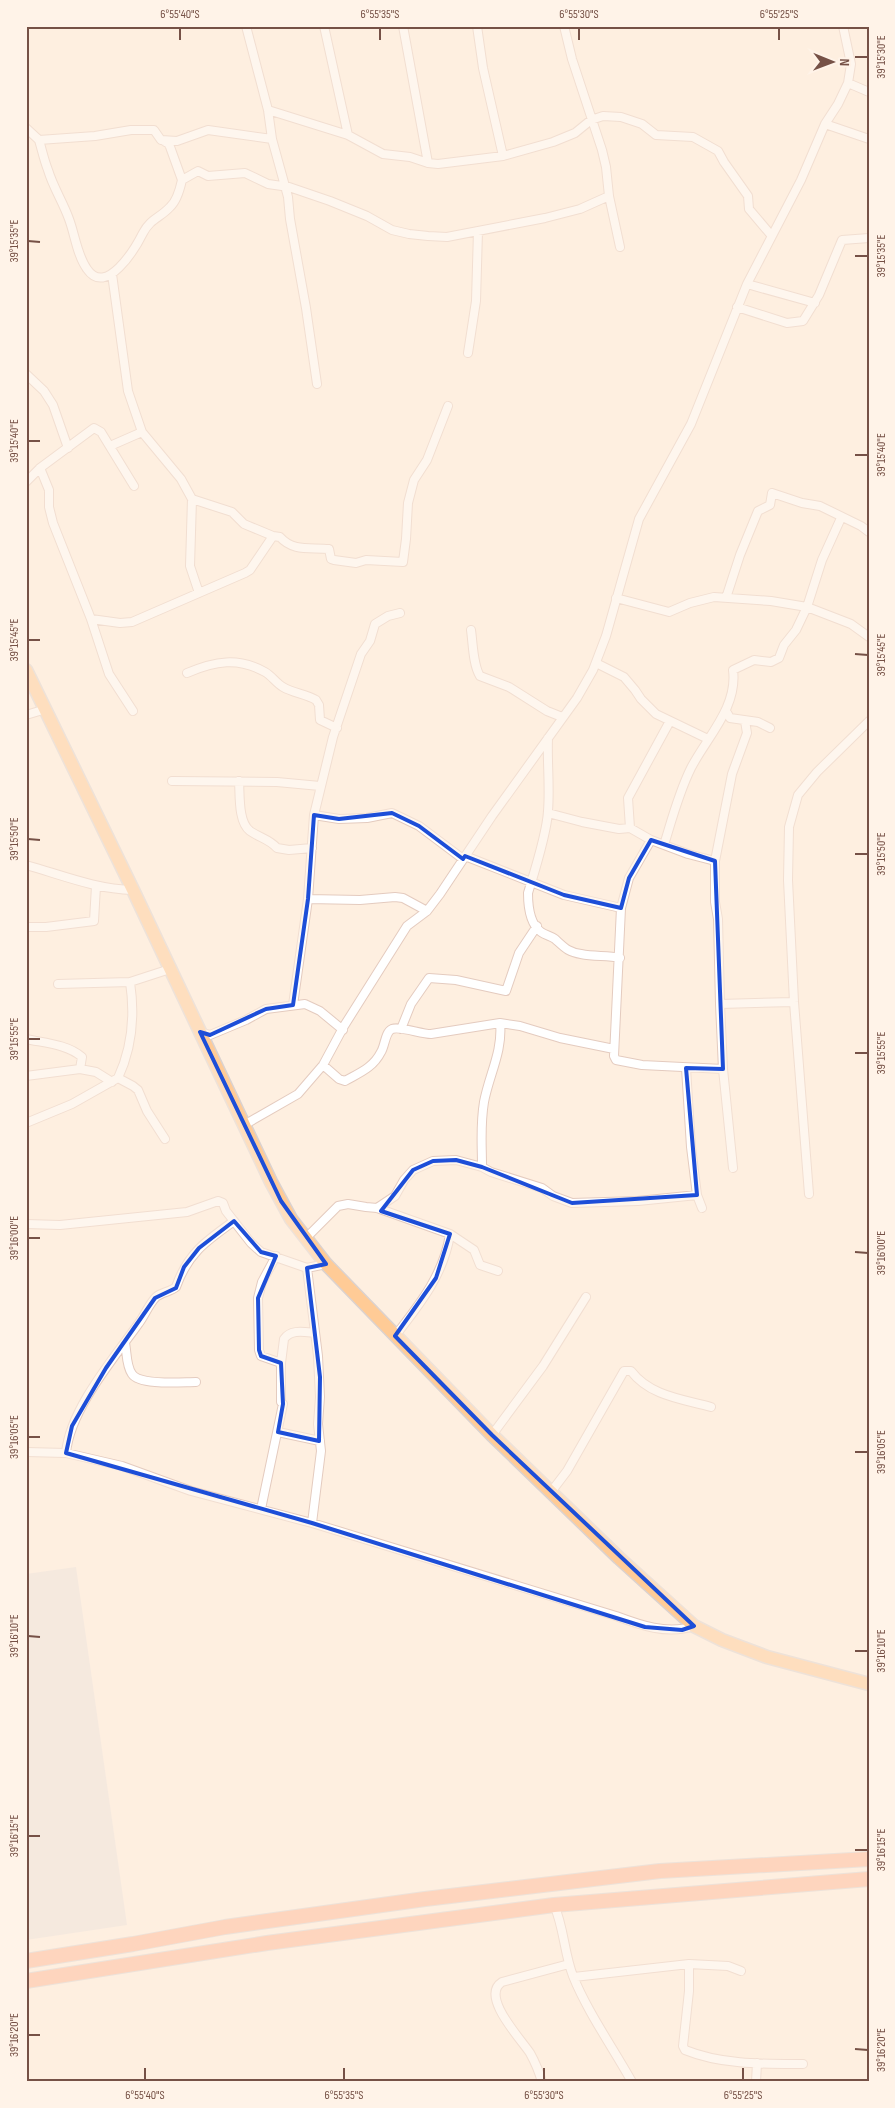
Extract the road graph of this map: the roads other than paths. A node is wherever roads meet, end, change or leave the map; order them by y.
1 (246, 26) edge
2 (324, 26) edge
3 (403, 26) edge
4 (477, 26) edge
5 (564, 26) edge
6 (842, 26) edge
7 (848, 83) junction
8 (869, 92) edge
9 (268, 110) junction
10 (590, 120) junction
11 (825, 124) junction
12 (26, 128) edge
13 (348, 135) junction
14 (272, 139) junction
15 (869, 139) edge
16 (39, 140) junction
17 (161, 140) junction
18 (503, 156) junction
19 (428, 163) junction
20 (182, 180) junction
21 (283, 185) junction
22 (609, 196) junction
23 (478, 231) junction
24 (771, 235) junction
25 (869, 238) edge
26 (620, 247) dead end
27 (112, 274) junction
28 (748, 284) junction
29 (815, 303) junction
30 (737, 308) junction
31 (468, 353) dead end
32 (26, 374) edge
33 (317, 384) dead end
34 (448, 406) dead end
35 (142, 432) junction
36 (110, 446) junction
37 (68, 448) junction
38 (40, 468) junction
39 (26, 482) edge
40 (134, 486) dead end
41 (192, 499) junction
42 (841, 518) junction
43 (869, 532) edge
44 (273, 536) junction
45 (199, 593) junction
46 (616, 598) junction
47 (726, 598) junction
48 (807, 606) junction
49 (400, 613) dead end
50 (91, 619) junction
51 (471, 630) dead end
52 (869, 637) edge
53 (596, 663) junction
54 (26, 670) edge
55 (187, 674) dead end
56 (46, 710) junction
57 (133, 711) dead end
58 (726, 711) junction
59 (26, 715) edge
60 (562, 717) junction
61 (745, 720) junction
62 (670, 721) junction
63 (869, 721) edge
64 (337, 728) junction
65 (770, 728) dead end
66 (548, 738) junction
67 (708, 738) junction
68 (172, 781) dead end
69 (238, 781) junction
70 (320, 786) junction
71 (548, 813) junction
72 (314, 816) junction
73 (630, 828) junction
74 (651, 840) junction
75 (664, 845) junction
76 (312, 848) junction
77 (464, 857) junction
78 (715, 861) junction
79 (26, 864) edge
80 (531, 882) junction
81 (96, 886) junction
82 (133, 890) junction
83 (308, 900) junction
84 (621, 908) junction
85 (427, 911) junction
86 (537, 926) junction
87 (26, 927) edge
88 (620, 958) junction
89 (170, 969) junction
90 (130, 982) junction
91 (58, 984) dead end
92 (794, 1002) junction
93 (720, 1004) junction
94 (293, 1005) junction
95 (500, 1023) junction
96 (401, 1029) junction
97 (343, 1030) junction
98 (200, 1032) junction
99 (26, 1039) edge
100 (614, 1049) junction
101 (323, 1065) junction
102 (686, 1068) junction
103 (80, 1069) junction
104 (723, 1069) junction
105 (26, 1076) edge
106 (115, 1080) junction
107 (26, 1123) edge
108 (244, 1125) junction
109 (165, 1139) dead end
110 (482, 1167) junction
111 (733, 1168) dead end
112 (697, 1194) junction
113 (809, 1194) dead end
114 (377, 1208) junction
115 (702, 1208) dead end
116 (234, 1221) junction
117 (26, 1224) edge
118 (450, 1234) junction
119 (306, 1238) junction
120 (276, 1256) junction
121 (326, 1264) junction
122 (307, 1268) junction
123 (498, 1271) dead end
124 (586, 1297) dead end
125 (315, 1334) junction
126 (395, 1336) junction
127 (125, 1343) junction
128 (281, 1363) junction
129 (196, 1382) dead end
130 (711, 1407) dead end
131 (278, 1432) junction
132 (492, 1435) junction
133 (320, 1441) junction
134 (26, 1452) edge
135 (66, 1453) junction
136 (551, 1492) junction
137 (261, 1509) junction
138 (312, 1523) junction
139 (694, 1626) junction
140 (869, 1684) edge
141 (869, 1859) edge
142 (869, 1879) edge
143 (554, 1905) junction
144 (26, 1961) edge
145 (569, 1964) junction
146 (689, 1964) junction
147 (741, 1971) dead end
148 (574, 1976) junction
149 (26, 1981) edge
150 (757, 2063) junction
151 (803, 2064) dead end
152 (542, 2082) edge
153 (632, 2082) edge
154 (756, 2082) edge

1 - 9 street
2 - 13 street
3 - 19 street
4 - 18 street
5 - 10 street
6 - 7 street
7 - 8 street
7 - 11 street
9 - 13 street
9 - 14 street
10 - 18 street
10 - 22 street
10 - 24 street
11 - 15 street
11 - 24 street
12 - 16 street
13 - 19 street
14 - 17 street
14 - 21 street
16 - 17 street
16 - 27 street
17 - 20 street
18 - 19 street
20 - 21 street
20 - 27 street
21 - 23 street
21 - 33 street
22 - 23 street
22 - 26 street
23 - 31 street
24 - 28 street
25 - 29 street
27 - 35 street
28 - 29 street
28 - 30 street
29 - 30 street
30 - 46 street
32 - 37 street
34 - 44 street
35 - 36 street
35 - 41 street
36 - 37 street
36 - 40 street
37 - 38 street
38 - 39 street
38 - 50 street
41 - 44 street
41 - 45 street
42 - 43 street
42 - 47 street
42 - 48 street
44 - 45 street
45 - 50 street
46 - 47 street
46 - 53 street
47 - 48 street
48 - 52 street
48 - 58 street
49 - 64 street
50 - 57 street
51 - 60 street
53 - 60 street
53 - 62 street
54 - 56 main road
55 - 64 street
56 - 59 street
56 - 82 main road
58 - 61 street
58 - 67 street
60 - 66 street
61 - 65 street
61 - 78 street
62 - 67 street
62 - 73 street
63 - 92 street
64 - 70 street
66 - 71 street
66 - 77 street
67 - 75 street
68 - 69 street
69 - 70 street
69 - 76 street
70 - 72 street
71 - 73 street
71 - 80 street
72 - 76 street
72 - 77 street
73 - 74 street
74 - 75 street
74 - 84 street
75 - 78 street
76 - 83 street
77 - 80 street
77 - 85 street
78 - 93 street
79 - 81 street
80 - 84 street
80 - 86 street
81 - 82 street
81 - 87 street
82 - 89 main road
83 - 85 street
83 - 94 street
84 - 88 street
85 - 97 street
86 - 88 street
86 - 96 street
88 - 100 street
89 - 90 street
89 - 98 main road
90 - 91 street
90 - 106 street
92 - 93 street
92 - 113 street
93 - 104 street
94 - 97 street
94 - 98 street
95 - 96 street
95 - 100 street
95 - 110 street
96 - 101 street
97 - 101 street
98 - 108 main road
99 - 103 street
100 - 102 street
101 - 108 street
102 - 104 street
102 - 112 street
103 - 105 street
103 - 106 street
104 - 111 street
106 - 107 street
106 - 109 street
108 - 119 main road
110 - 112 street
110 - 114 street
112 - 115 street
114 - 118 street
114 - 119 street
116 - 117 street
116 - 120 street
116 - 127 street
118 - 123 street
118 - 126 street
119 - 121 main road
120 - 122 street
120 - 128 street
121 - 122 street
121 - 126 main road
122 - 125 street
124 - 132 street
125 - 128 street
125 - 133 street
126 - 132 main road
127 - 129 street
127 - 135 street
128 - 131 street
130 - 136 street
131 - 133 street
131 - 137 street
132 - 136 main road
133 - 138 street
134 - 135 street
135 - 137 street
136 - 139 main road
137 - 138 street
138 - 139 street
139 - 140 main road
141 - 144 highway
142 - 143 highway
143 - 145 street
143 - 149 highway
145 - 148 street
145 - 152 street
146 - 147 street
146 - 148 street
146 - 150 street
148 - 153 street
150 - 151 street
150 - 154 street

